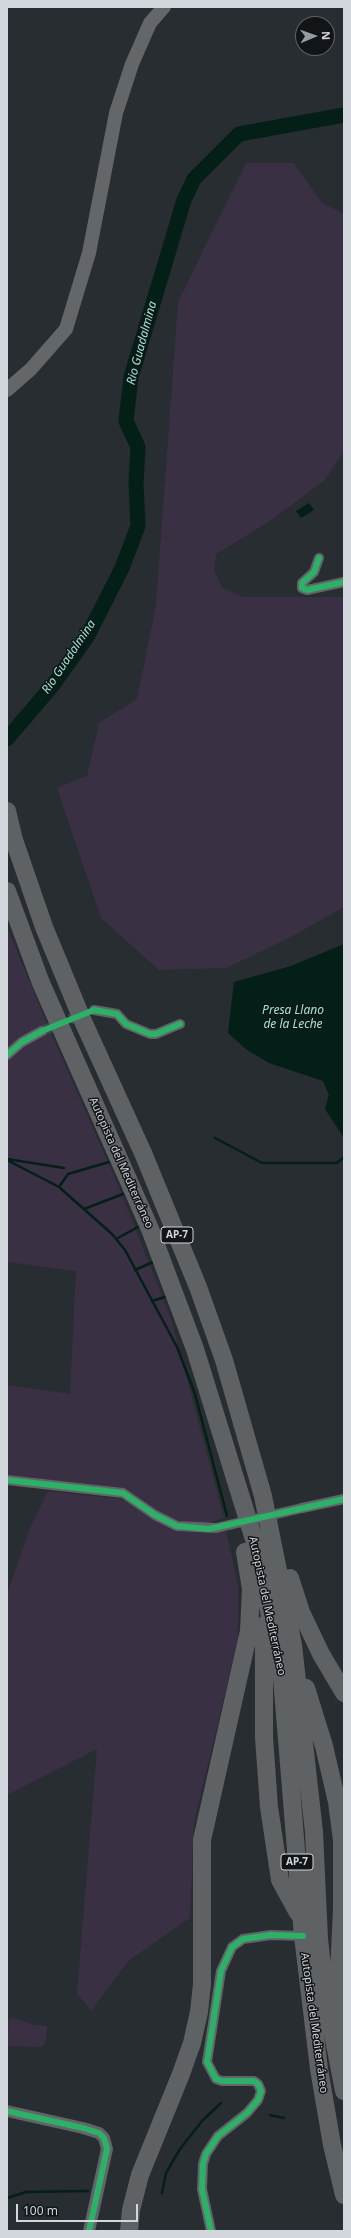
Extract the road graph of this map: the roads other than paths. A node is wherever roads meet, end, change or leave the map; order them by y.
1 (164, 7) edge
2 (7, 390) edge
3 (319, 558) dead end
4 (344, 582) edge
5 (7, 811) edge
6 (7, 891) edge
7 (94, 1010) tunnel mouth
8 (180, 1024) dead end
9 (42, 1031) tunnel mouth
10 (7, 1055) edge
11 (195, 1349) junction
12 (7, 1480) edge
13 (241, 1496) junction
14 (263, 1496) junction
15 (344, 1499) edge
16 (293, 1645) junction
17 (265, 1662) junction
18 (282, 1678) junction
19 (344, 1693) edge
20 (275, 1722) junction
21 (324, 1746) junction
22 (292, 1898) junction
23 (302, 1928) junction
24 (332, 1991) junction
25 (344, 2049) edge
26 (344, 2091) edge
27 (7, 2111) edge
28 (344, 2195) edge
29 (89, 2231) edge
30 (130, 2231) edge
31 (211, 2231) edge

1 - 2 main road
3 - 4 street
5 - 14 highway, Autopista del Mediterráneo / AP-7
6 - 11 highway, Autopista del Mediterráneo / AP-7
7 - 8 street
9 - 10 street
11 - 13 highway, Autopista del Mediterráneo / AP-7
11 - 30 highway
12 - 15 street, bridge
13 - 17 highway
13 - 18 highway, Autopista del Mediterráneo / AP-7
14 - 16 highway, Autopista del Mediterráneo / AP-7
14 - 19 highway
16 - 21 highway
16 - 24 highway, Autopista del Mediterráneo / AP-7
17 - 20 highway
17 - 22 highway
18 - 20 highway
18 - 23 highway, Autopista del Mediterráneo / AP-7
20 - 22 highway
21 - 24 highway
21 - 24 highway
22 - 23 highway
23 - 28 highway, Autopista del Mediterráneo / AP-7
23 - 31 street
24 - 25 highway
24 - 26 highway, Autopista del Mediterráneo / AP-7
27 - 29 street

